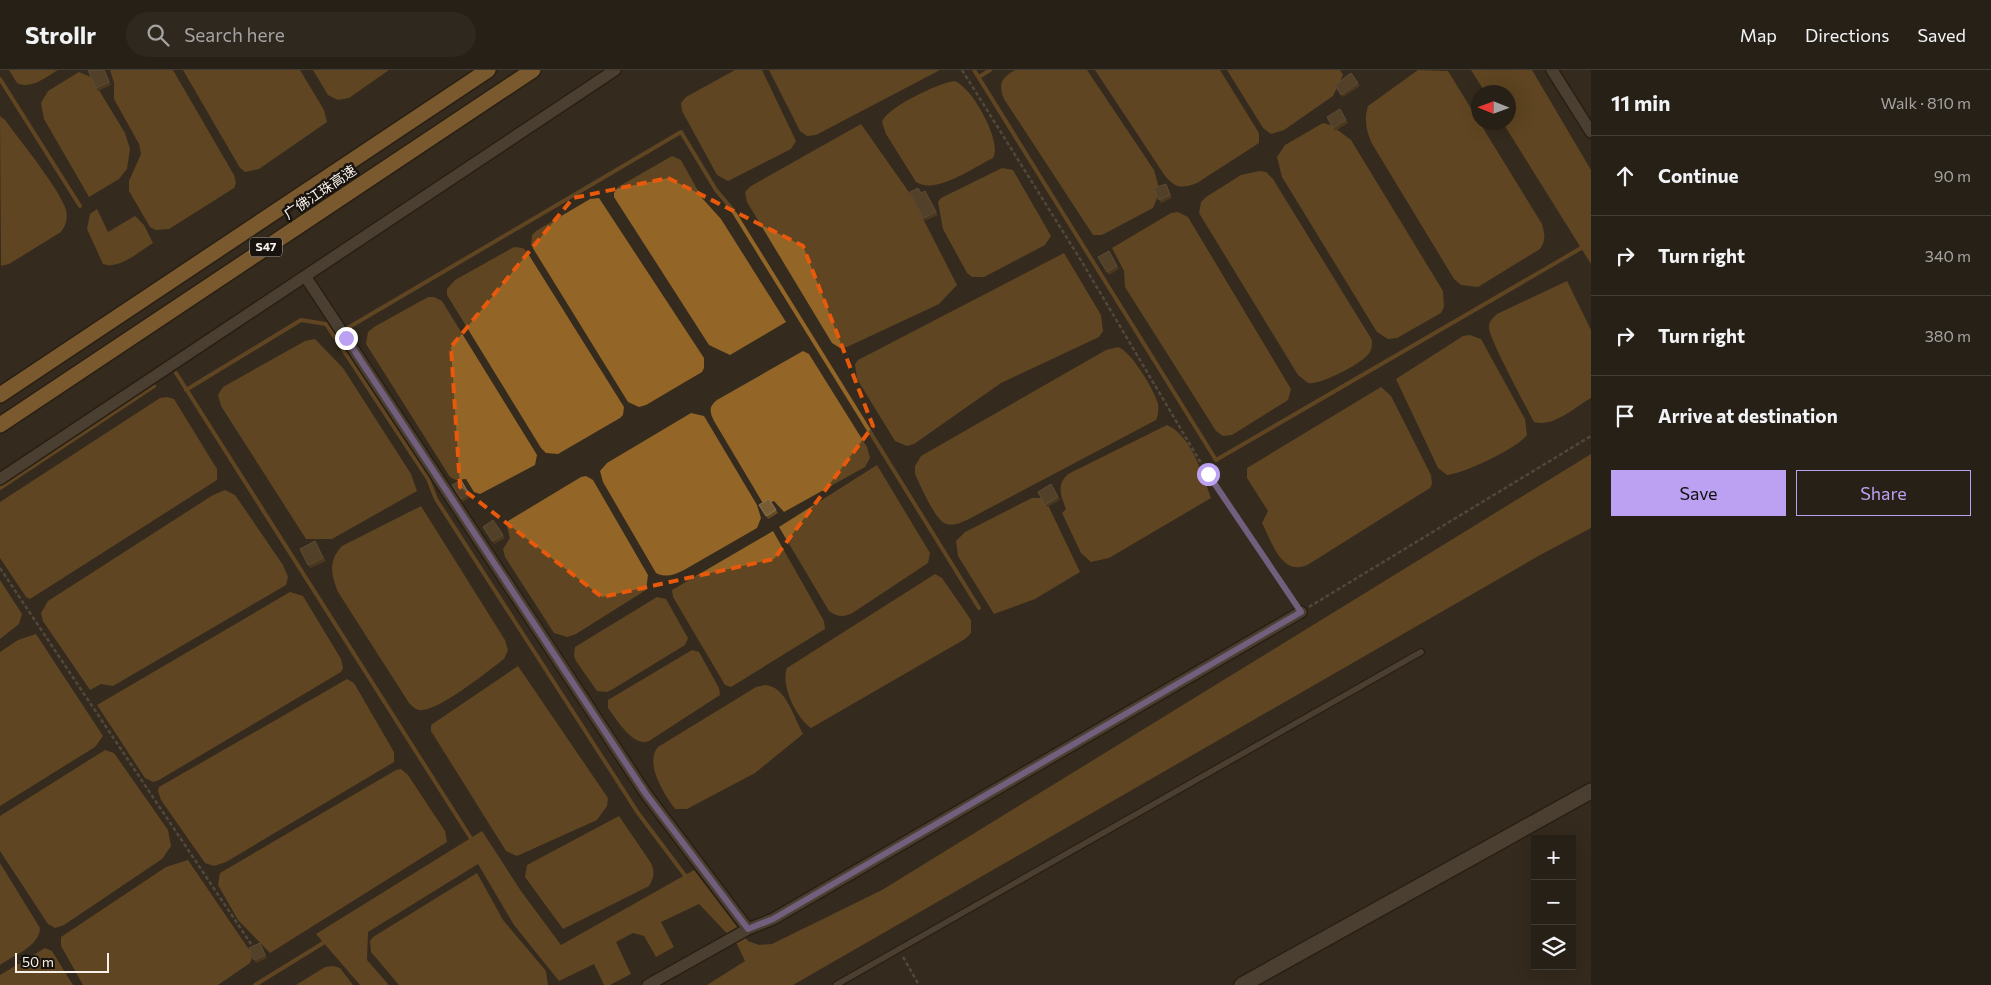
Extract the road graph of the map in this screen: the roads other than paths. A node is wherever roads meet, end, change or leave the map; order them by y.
1 (488, 70) edge
2 (533, 70) edge
3 (615, 70) edge
4 (1552, 70) edge
5 (1591, 132) edge
6 (305, 276) junction
7 (0, 396) edge
8 (0, 425) edge
9 (0, 479) edge
10 (1301, 612) road end
11 (1421, 652) dead end
12 (1591, 790) edge
13 (748, 929) junction
14 (648, 985) edge
15 (836, 985) edge
16 (1242, 985) edge

1 - 7 highway, 广佛江珠高速 / S47
2 - 8 highway, 广佛江珠高速 / S47
3 - 6 street
4 - 5 street
6 - 9 street
6 - 13 street
10 - 13 street
11 - 15 lane
12 - 16 street
13 - 14 street

